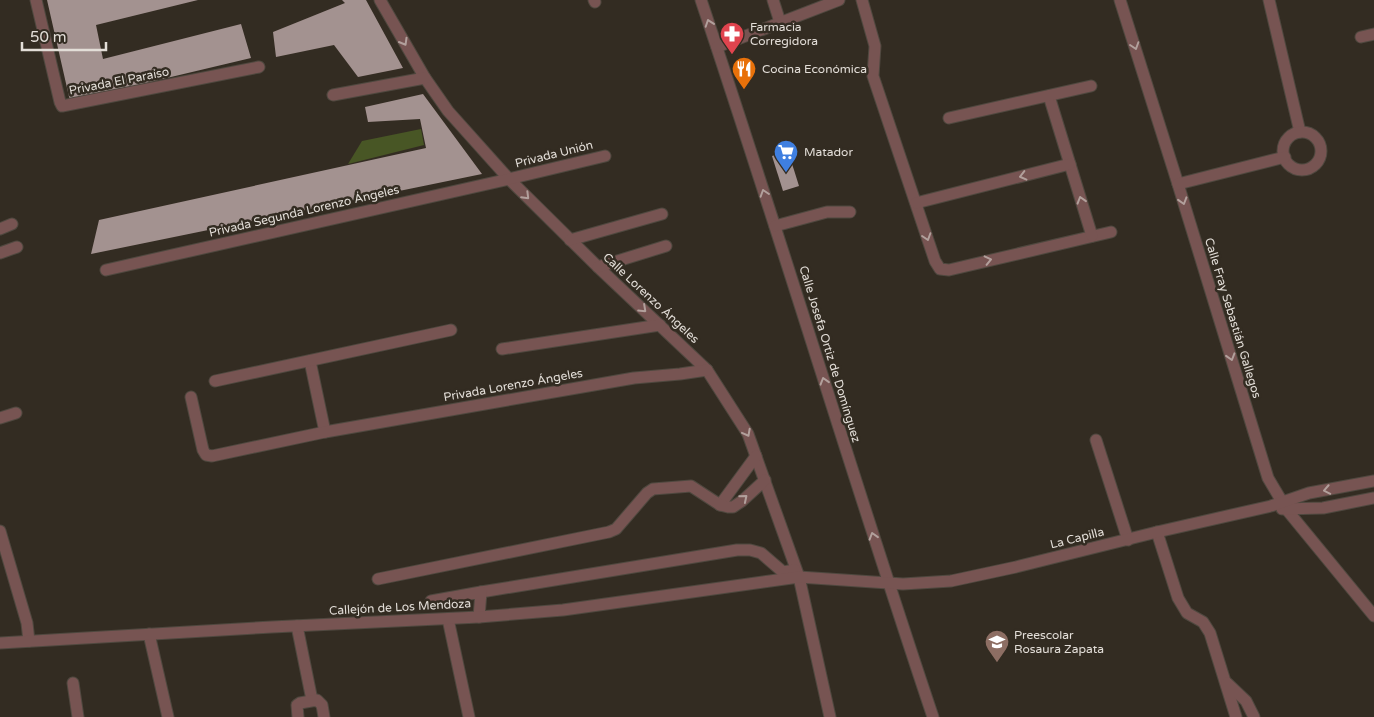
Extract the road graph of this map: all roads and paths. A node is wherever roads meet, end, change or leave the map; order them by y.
1 (36, 0) edge
2 (380, 0) edge
3 (701, 0) edge
4 (773, 0) edge
5 (839, 0) edge
6 (862, 0) edge
7 (1120, 0) edge
8 (1269, 0) edge
9 (826, 2) edge
10 (780, 22) junction
11 (1374, 34) edge
12 (1361, 37) dead end
13 (717, 47) junction
14 (259, 67) dead end
15 (425, 78) junction
16 (1091, 86) dead end
17 (333, 95) dead end
18 (1049, 96) junction
19 (949, 118) dead end
20 (1300, 132) junction
21 (605, 156) dead end
22 (1285, 157) junction
23 (1070, 164) junction
24 (509, 180) junction
25 (1178, 184) junction
26 (916, 203) junction
27 (850, 212) dead end
28 (662, 214) dead end
29 (12, 224) dead end
30 (775, 226) junction
31 (0, 229) edge
32 (1110, 232) dead end
33 (1092, 236) junction
34 (570, 240) junction
35 (666, 246) dead end
36 (18, 247) dead end
37 (0, 253) edge
38 (598, 267) junction
39 (106, 270) dead end
40 (660, 325) junction
41 (451, 330) dead end
42 (502, 349) dead end
43 (310, 361) junction
44 (707, 370) junction
45 (215, 380) dead end
46 (191, 397) dead end
47 (16, 414) dead end
48 (0, 418) edge
49 (325, 432) junction
50 (1096, 440) dead end
51 (756, 456) junction
52 (765, 480) junction
53 (1374, 480) edge
54 (1374, 498) edge
55 (720, 505) junction
56 (1280, 506) junction
57 (0, 531) edge
58 (1157, 532) junction
59 (1128, 540) junction
60 (798, 573) junction
61 (378, 579) dead end
62 (887, 582) junction
63 (481, 592) junction
64 (431, 601) dead end
65 (1374, 616) edge
66 (478, 617) junction
67 (448, 619) junction
68 (297, 626) junction
69 (149, 634) junction
70 (30, 641) junction
71 (0, 643) edge
72 (1226, 682) junction
73 (73, 683) dead end
74 (312, 700) junction
75 (78, 717) edge
76 (168, 717) edge
77 (298, 717) edge
78 (324, 717) edge
79 (468, 717) edge
80 (830, 717) edge
81 (933, 717) edge
82 (1236, 717) edge
83 (1254, 717) edge

1 - 14 street, Privada El Paraíso
2 -> 15 street, Calle Lorenzo Ángeles
13 -> 3 street, Calle Josefa Ortiz de Domínguez
4 - 10 street
5 - 9 street
6 - 26 street
7 -> 25 street, Calle Fray Sebastián Gallegos
8 - 20 street
9 - 10 street
10 - 13 street
11 - 12 street
30 -> 13 street, Calle Josefa Ortiz de Domínguez
15 - 17 street
15 - 24 street, Calle Lorenzo Ángeles
16 - 18 street
18 - 19 street
18 - 23 street
20 - 22 street
20 - 22 street
21 - 24 street, Privada Unión
22 - 25 street
23 -> 26 street
33 -> 23 street
24 -> 34 street, Calle Lorenzo Ángeles
24 - 39 street, Privada Segunda Lorenzo Ángeles
25 -> 56 street, Calle Fray Sebastián Gallegos
26 -> 33 street
27 - 30 street
28 - 34 street
29 - 31 street
62 -> 30 street, Calle Josefa Ortiz de Domínguez
32 - 33 street
34 - 38 street, Calle Lorenzo Ángeles
35 - 38 street
36 - 37 street
38 -> 40 street, Calle Lorenzo Ángeles
40 - 42 street
40 - 44 street, Calle Lorenzo Ángeles
41 - 43 street
43 - 45 street
43 - 49 street
44 - 49 street, Privada Lorenzo Ángeles
44 -> 51 street, Calle Lorenzo Ángeles
46 - 49 street, Privada Lorenzo Ángeles
47 - 48 street
50 - 59 street
51 - 52 street, Calle Lorenzo Ángeles
51 - 55 street
55 -> 52 street
52 - 60 street, Calle Lorenzo Ángeles
53 -> 56 street
54 - 56 street
55 - 61 street
56 - 58 street, La Capilla
56 - 65 street, Calle Fray Sebastián Gallegos
57 - 70 street
58 - 59 street, La Capilla
58 - 72 street
59 - 62 street, La Capilla
60 - 62 street
60 - 63 street
60 - 66 street, Callejón de Los Mendoza
60 - 80 street, Calle Lorenzo Ángeles
62 - 81 street, Calle Josefa Ortiz de Domínguez
63 - 64 street
63 - 66 street
66 - 67 street, Callejón de Los Mendoza
67 - 68 street, Callejón de Los Mendoza
67 - 79 street
68 - 69 street, Callejón de Los Mendoza
68 - 74 street
69 - 70 street, Callejón de Los Mendoza
69 - 76 street
70 - 71 street, Callejón de Los Mendoza
72 - 82 street
72 - 83 street
73 - 75 street
74 - 77 street
74 - 78 street

